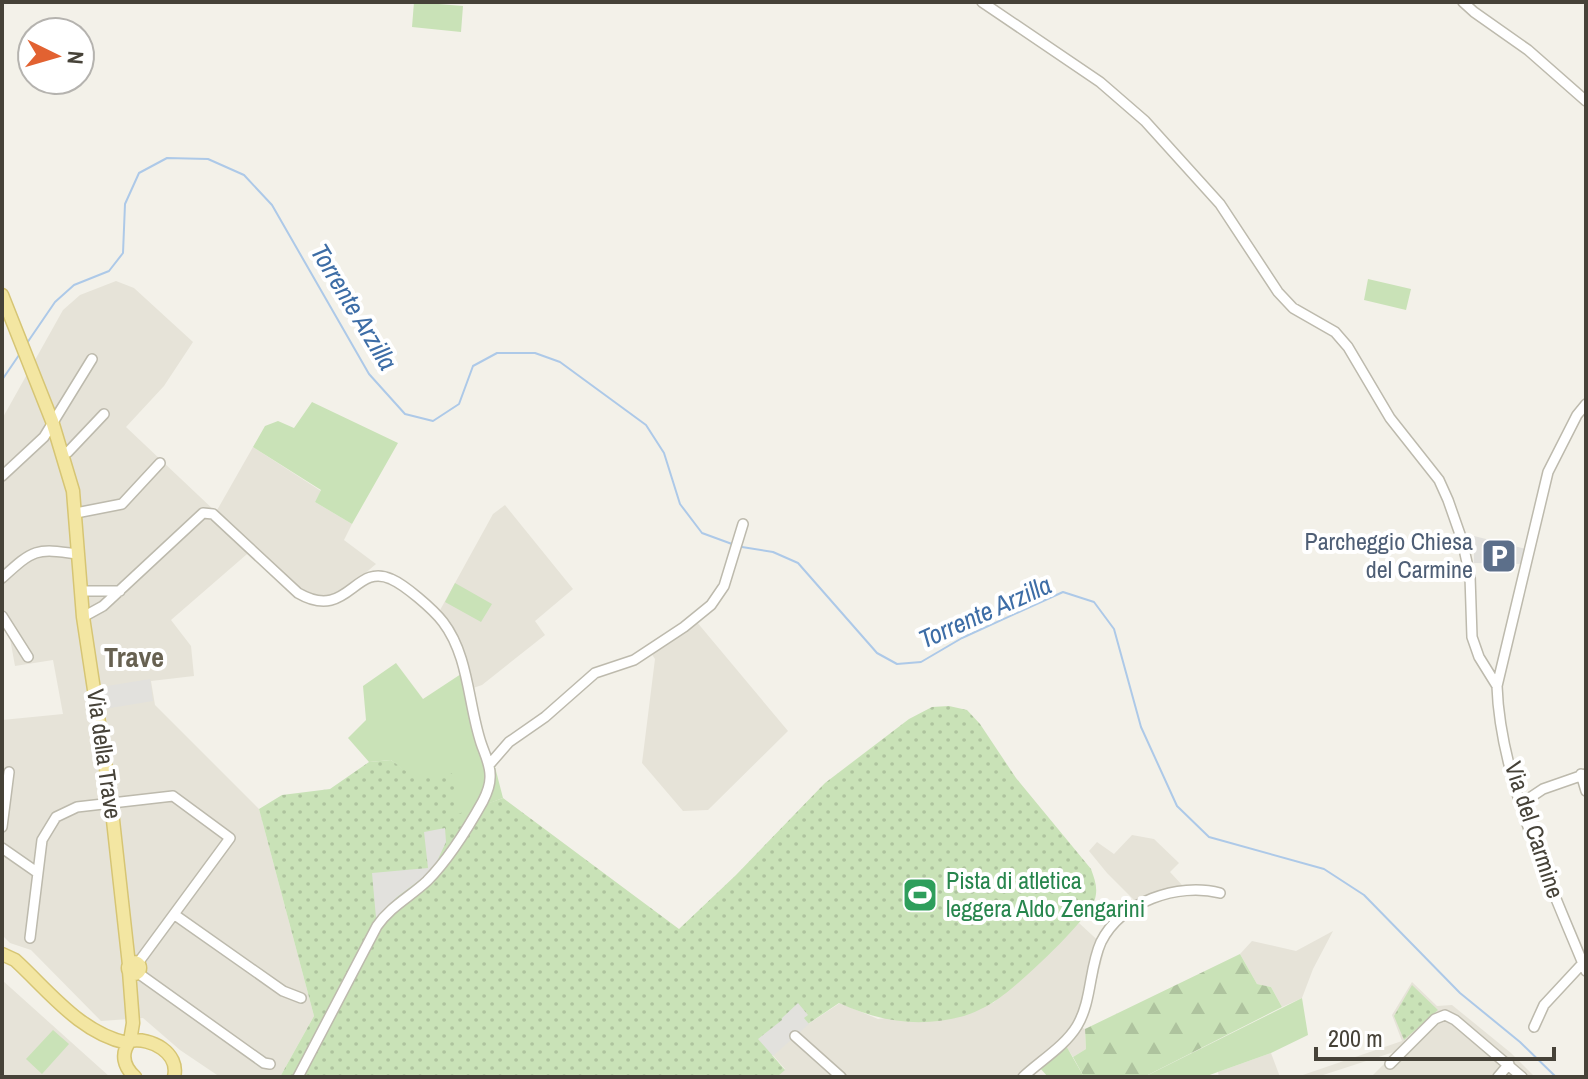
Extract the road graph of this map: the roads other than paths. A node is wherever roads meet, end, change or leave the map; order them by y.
1 (982, 2) edge
2 (1463, 2) edge
3 (1586, 101) edge
4 (2, 295) edge
5 (92, 359) dead end
6 (1586, 404) edge
7 (104, 414) dead end
8 (52, 421) junction
9 (63, 454) junction
10 (160, 463) dead end
11 (2, 476) edge
12 (76, 513) junction
13 (743, 524) dead end
14 (78, 554) junction
15 (2, 578) edge
16 (80, 591) junction
17 (120, 591) junction
18 (2, 616) edge
19 (83, 617) junction
20 (28, 657) dead end
21 (1497, 686) junction
22 (489, 765) junction
23 (9, 772) dead end
24 (1584, 774) edge
25 (1586, 791) edge
26 (111, 802) junction
27 (1522, 803) junction
28 (2, 827) edge
29 (2, 848) edge
30 (38, 873) junction
31 (1220, 893) dead end
32 (175, 915) junction
33 (30, 938) dead end
34 (2, 955) edge
35 (133, 966) junction
36 (1585, 967) edge
37 (301, 998) dead end
38 (133, 1023) junction
39 (1534, 1027) dead end
40 (102, 1036) junction
41 (795, 1036) dead end
42 (148, 1041) junction
43 (129, 1042) junction
44 (124, 1059) junction
45 (270, 1064) dead end
46 (1390, 1064) dead end
47 (1509, 1064) junction
48 (177, 1074) edge
49 (134, 1077) edge
50 (298, 1077) edge
51 (841, 1077) edge
52 (1023, 1077) edge
53 (1498, 1077) edge
54 (1522, 1077) edge

1 - 21 street
2 - 3 street
4 - 8 main road, Via della Trave
5 - 8 street
6 - 21 street
7 - 9 street
8 - 9 main road, Via della Trave
8 - 11 street
9 - 12 main road, Via della Trave
10 - 12 street
12 - 14 main road, Via della Trave
13 - 22 street
14 - 15 street
14 - 16 main road, Via della Trave
16 - 17 street
16 - 19 main road, Via della Trave
17 - 19 street
17 - 22 street
18 - 20 street
19 - 26 main road, Via della Trave
21 - 27 street, Via del Carmine
22 - 50 street
23 - 28 street
24 - 25 street
24 - 27 street
26 - 30 street
26 - 32 street
26 - 35 main road, Via della Trave
27 - 36 street, Via del Carmine
29 - 30 street
30 - 33 street
31 - 52 street
32 - 35 street
32 - 37 street
34 - 40 main road
35 - 38 main road, Via della Trave
35 - 45 street
36 - 39 street
38 - 40 street
38 - 42 main road
38 - 43 main road, Via della Trave
40 - 43 main road
40 - 44 main road
41 - 51 street
42 - 43 main road
42 - 48 main road
43 - 44 main road, Via della Trave
44 - 49 main road
46 - 47 street
47 - 53 street
47 - 54 street

